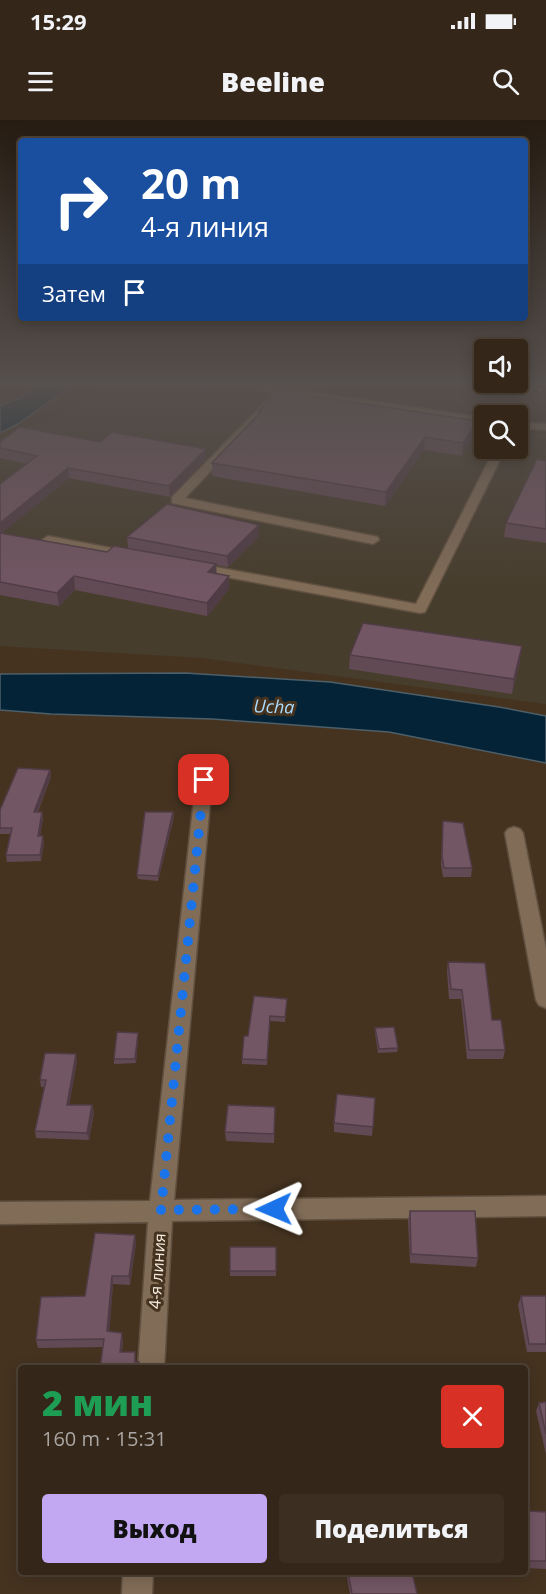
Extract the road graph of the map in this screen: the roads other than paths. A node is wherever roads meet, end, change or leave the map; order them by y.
1 (221, 454) edge
2 (495, 459) edge
3 (48, 540) edge
4 (373, 540) dead end
5 (141, 557) edge
6 (176, 564) edge
7 (204, 780) dead end
8 (514, 833) dead end
9 (546, 1000) edge
10 (546, 1206) edge
11 (161, 1210) junction
12 (0, 1213) edge
13 (151, 1365) edge
14 (138, 1575) edge
15 (137, 1594) edge

1 - 4 street
2 - 6 street
3 - 5 street
7 - 11 street, 4-я линия
8 - 9 street
10 - 11 street
11 - 12 street
11 - 13 street, 4-я линия
14 - 15 street

